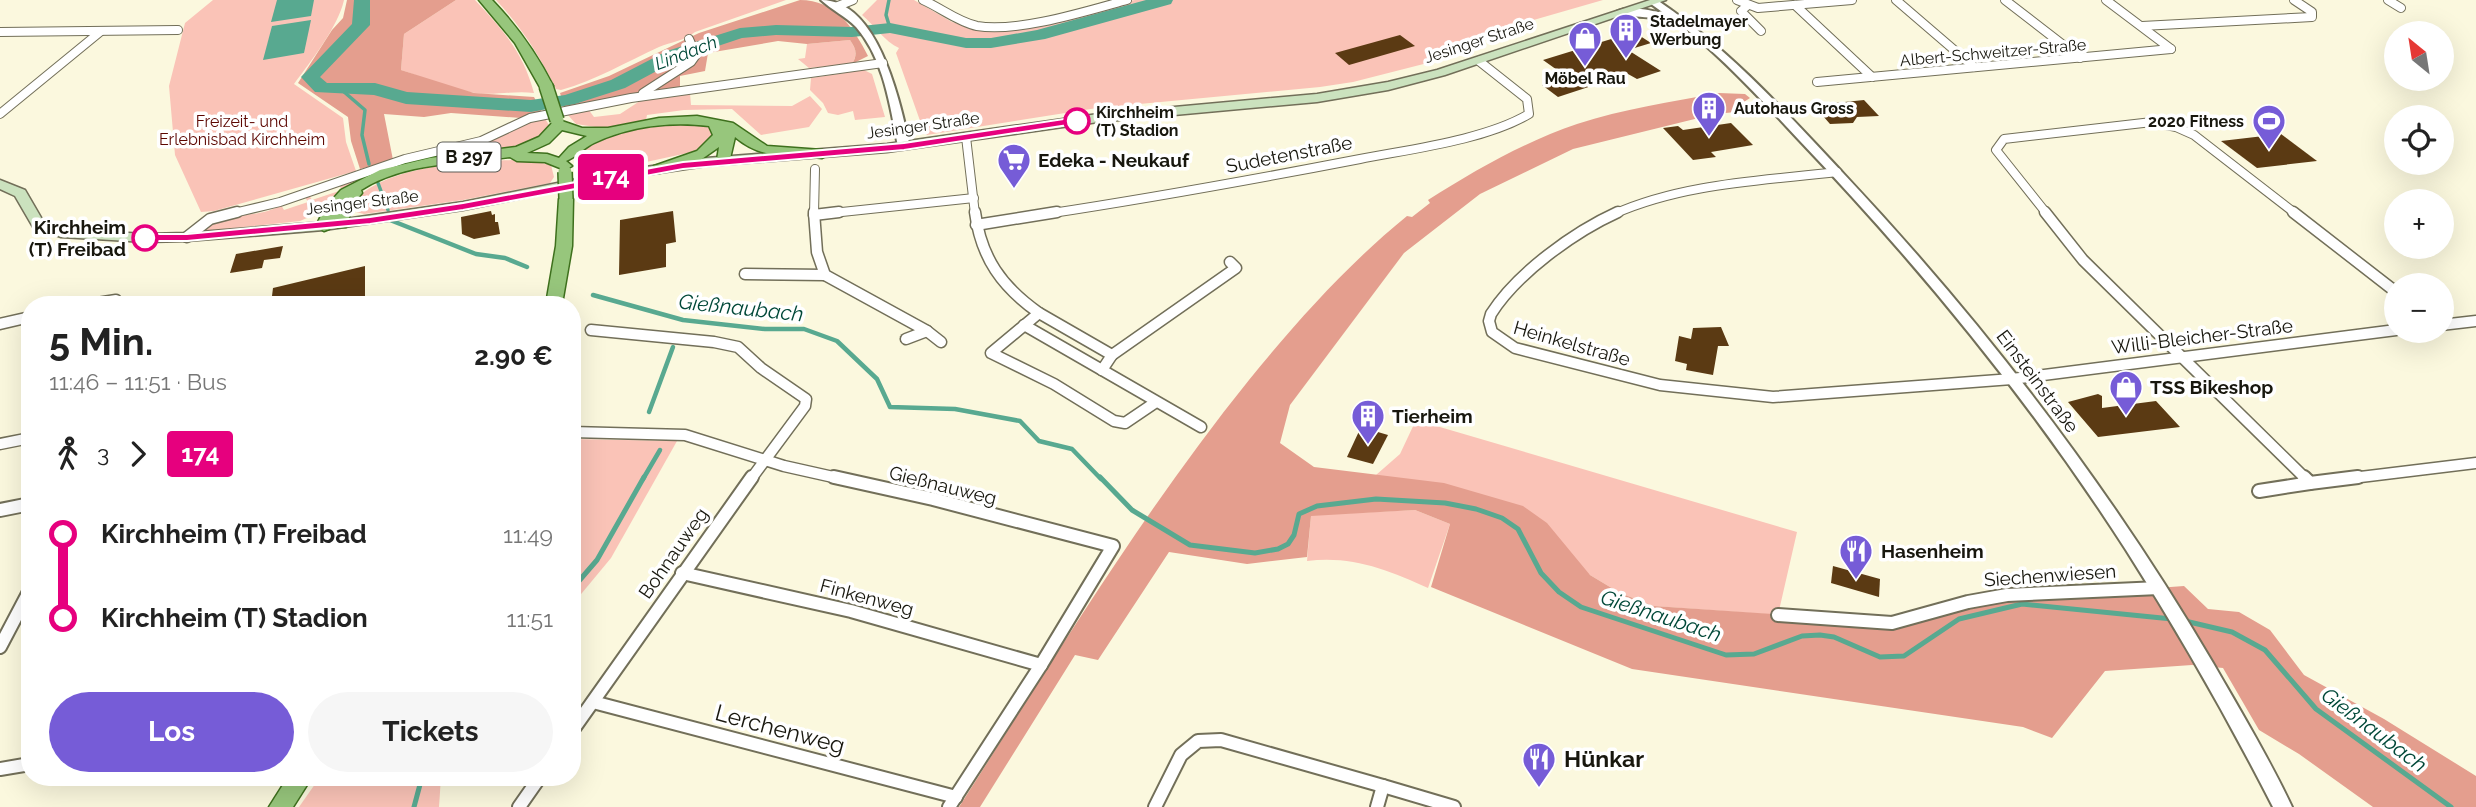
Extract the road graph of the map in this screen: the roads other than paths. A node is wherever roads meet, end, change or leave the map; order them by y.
1 (485, 0) edge
2 (826, 0) edge
3 (853, 0) edge
4 (923, 0) edge
5 (1127, 0) edge
6 (1737, 0) edge
7 (1852, 0) edge
8 (1896, 0) edge
9 (2005, 0) edge
10 (2106, 0) edge
11 (2294, 0) edge
12 (2388, 0) edge
13 (1657, 1) edge
14 (1795, 5) junction
15 (838, 6) junction
16 (1746, 6) junction
17 (2401, 8) dead end
18 (1621, 12) junction
19 (2142, 26) junction
20 (177, 30) dead end
21 (1693, 30) junction
22 (1760, 31) dead end
23 (0, 32) edge
24 (100, 32) junction
25 (689, 40) dead end
26 (2080, 58) junction
27 (1479, 61) junction
28 (883, 63) junction
29 (1974, 67) junction
30 (1871, 77) junction
31 (1817, 82) dead end
32 (631, 98) junction
33 (0, 114) edge
34 (558, 122) junction
35 (719, 125) junction
36 (616, 130) junction
37 (966, 137) junction
38 (904, 146) junction
39 (822, 154) junction
40 (729, 160) junction
41 (565, 165) junction
42 (659, 169) junction
43 (815, 169) dead end
44 (1837, 172) junction
45 (0, 184) edge
46 (974, 198) junction
47 (814, 215) junction
48 (341, 224) junction
49 (976, 225) junction
50 (324, 226) junction
51 (187, 237) junction
52 (1230, 261) dead end
53 (745, 274) dead end
54 (825, 275) junction
55 (2384, 283) edge
56 (555, 296) edge
57 (1039, 313) junction
58 (21, 319) edge
59 (2476, 321) edge
60 (0, 324) edge
61 (2454, 324) edge
62 (1024, 325) junction
63 (591, 330) dead end
64 (927, 331) junction
65 (2384, 331) edge
66 (906, 339) dead end
67 (941, 342) dead end
68 (1112, 355) junction
69 (2179, 356) junction
70 (1102, 370) junction
71 (2012, 379) junction
72 (1156, 402) junction
73 (1201, 427) dead end
74 (581, 432) edge
75 (21, 440) edge
76 (0, 444) edge
77 (764, 460) junction
78 (2476, 463) edge
79 (2310, 483) junction
80 (2259, 491) dead end
81 (21, 506) edge
82 (0, 510) edge
83 (682, 573) junction
84 (2164, 594) junction
85 (21, 607) edge
86 (1778, 615) dead end
87 (0, 647) edge
88 (1041, 666) junction
89 (593, 702) junction
90 (581, 719) edge
91 (21, 766) edge
92 (0, 769) edge
93 (295, 786) edge
94 (534, 786) edge
95 (1383, 786) junction
96 (953, 802) edge
97 (280, 807) edge
98 (519, 807) edge
99 (1155, 807) edge
100 (1377, 807) edge
101 (1454, 807) edge
102 (2283, 807) edge

1 - 34 main road, bridge
2 - 15 street
3 - 15 street
4 - 5 street
6 - 16 street
7 - 14 street
8 - 29 street
9 - 26 street
10 - 19 street
11 - 19 street
12 - 17 street
13 - 18 main road, Jesinger Straße
13 - 21 street, Einsteinstraße
14 - 16 street
14 - 30 street
15 - 28 street
16 - 22 street
18 - 21 street, Einsteinstraße
18 - 27 main road, Jesinger Straße
19 - 26 street, Albert-Schweitzer-Straße
20 - 24 street
21 - 44 street, Einsteinstraße
23 - 24 street
24 - 33 street
25 - 32 street
26 - 29 street, Albert-Schweitzer-Straße
27 - 37 main road, Jesinger Straße
27 - 49 street, Sudetenstraße
28 - 32 street
28 - 38 street
29 - 30 street, Albert-Schweitzer-Straße
30 - 31 street, Albert-Schweitzer-Straße
32 - 51 street, Jesinger Straße
34 - 36 main road
34 - 41 main road
34 - 50 main road, B 297
35 - 36 main road
35 - 39 main road
35 - 40 main road
35 - 42 main road
36 - 41 main road
37 - 38 main road, Jesinger Straße
37 - 46 street
38 - 39 main road, Jesinger Straße
39 - 40 main road, Jesinger Straße
40 - 42 main road, Jesinger Straße
41 - 48 main road, B 297
41 - 56 main road, bridge
42 - 48 main road, Jesinger Straße
43 - 47 street
44 - 71 street, Einsteinstraße
44 - 71 street, Heinkelstraße
45 - 51 main road, Jesinger Straße
46 - 47 street
46 - 49 street
47 - 54 street
48 - 50 main road, Jesinger Straße
49 - 57 street
50 - 51 main road, Jesinger Straße
52 - 68 street
53 - 54 street
54 - 64 street
55 - 69 street
57 - 62 street
57 - 68 street
58 - 60 street
59 - 61 street
62 - 70 street
62 - 72 street
63 - 77 street, Bohnauweg
64 - 66 street
64 - 67 street
65 - 69 street, Willi-Bleicher-Straße
68 - 70 street
69 - 71 street, Willi-Bleicher-Straße
69 - 79 street
70 - 72 street
71 - 84 street, Einsteinstraße
72 - 73 street
74 - 77 street, Gießnauweg
75 - 76 street
77 - 83 street, Bohnauweg
77 - 88 street, Gießnauweg
78 - 79 street
79 - 80 street
81 - 82 street
83 - 88 street, Finkenweg
83 - 89 street, Bohnauweg
84 - 86 street, Siechenwiesen
84 - 102 street, Einsteinstraße
85 - 87 street
88 - 96 street
89 - 90 street, Bohnauweg
89 - 96 street, Lerchenweg
91 - 92 street
93 - 97 main road
94 - 98 street
95 - 99 street
95 - 100 street
95 - 101 street

